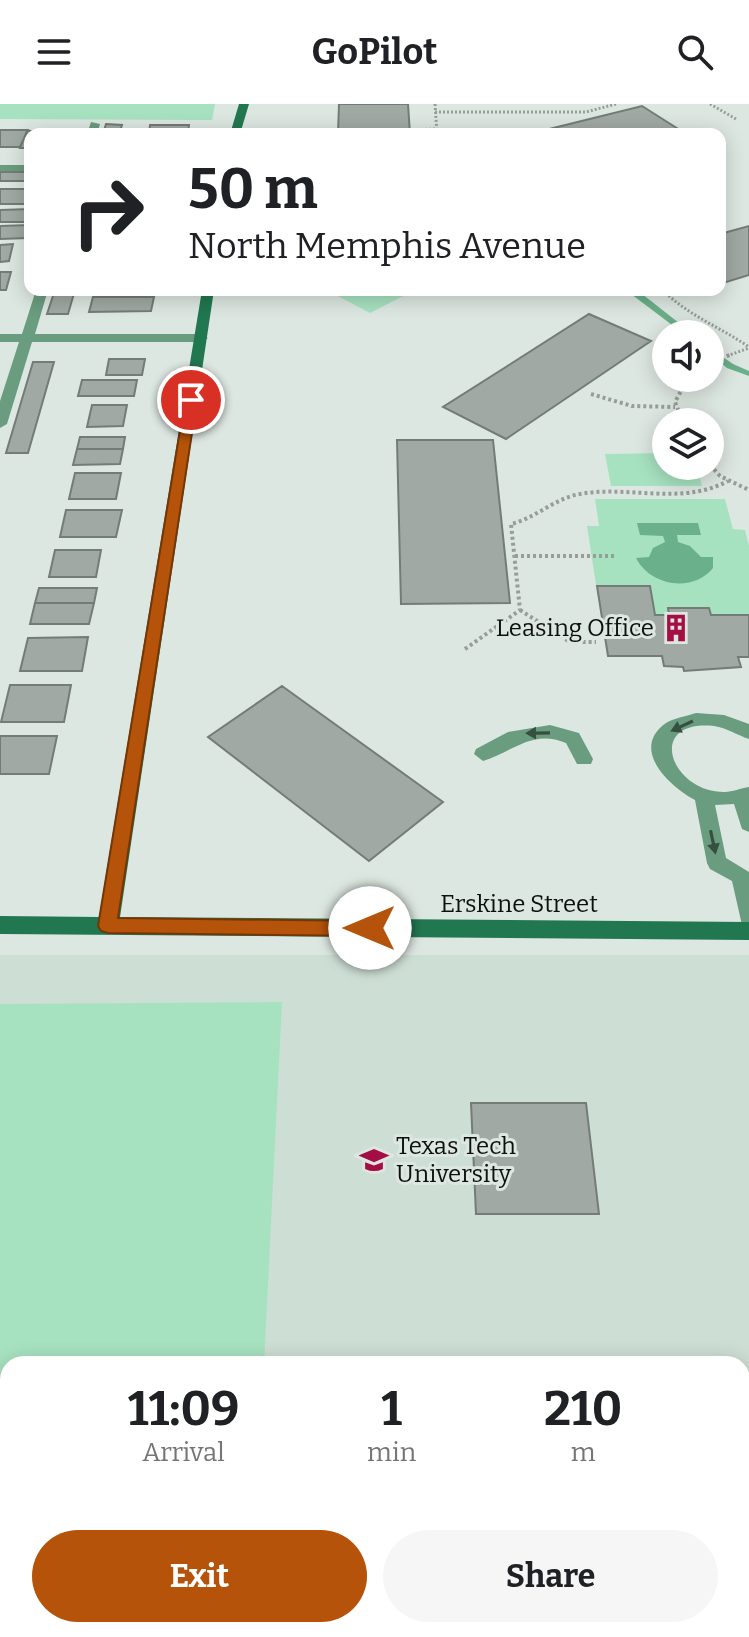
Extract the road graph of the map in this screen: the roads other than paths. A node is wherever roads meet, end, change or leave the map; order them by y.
1 (244, 104) edge
2 (237, 128) edge
3 (0, 168) edge
4 (24, 168) edge
5 (40, 296) edge
6 (207, 296) edge
7 (0, 338) edge
8 (27, 338) junction
9 (201, 338) junction
10 (0, 424) edge
11 (749, 732) edge
12 (483, 754) dead end
13 (584, 759) dead end
14 (746, 795) edge
15 (704, 796) junction
16 (749, 824) edge
17 (745, 873) edge
18 (749, 919) edge
19 (0, 925) edge
20 (108, 926) junction
21 (749, 931) edge

1 - 2 street
3 - 4 lane
5 - 8 lane
6 - 9 street
7 - 8 lane
8 - 9 lane
8 - 10 lane
9 - 20 street
11 -> 15 lane
13 -> 12 lane
14 - 15 lane
14 - 16 lane
15 -> 17 lane
17 - 18 lane
19 - 20 street, Erskine Street
20 - 21 street, Erskine Street

